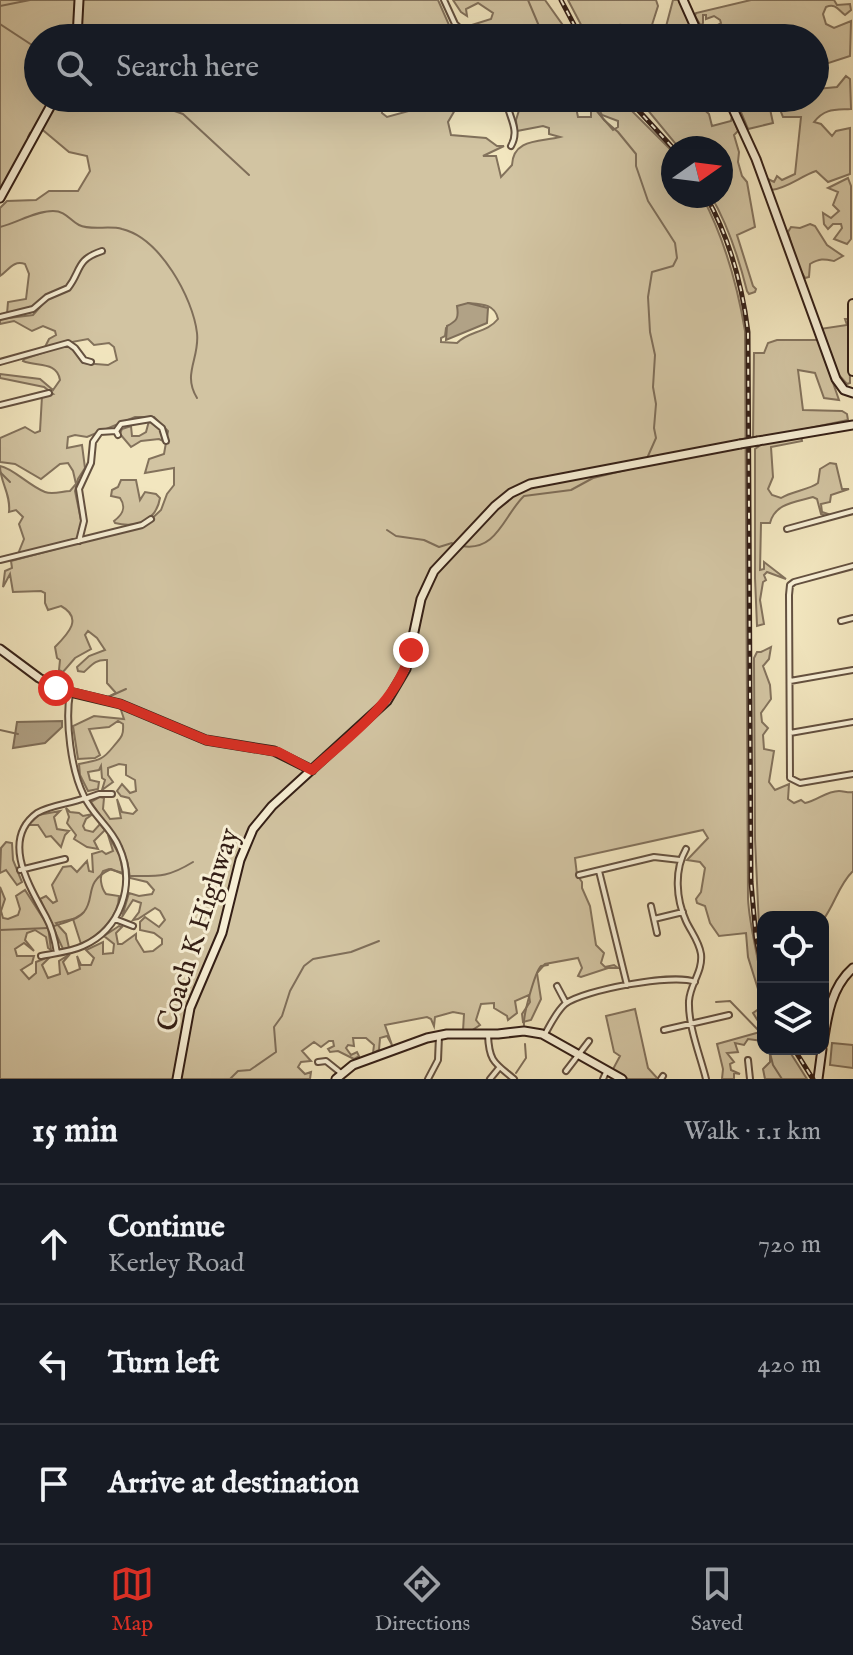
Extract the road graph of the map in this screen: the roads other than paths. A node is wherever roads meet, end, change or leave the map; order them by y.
1 (79, 0) edge
2 (444, 0) edge
3 (683, 0) edge
4 (78, 24) edge
5 (455, 24) edge
6 (694, 24) edge
7 (47, 112) edge
8 (508, 112) edge
9 (734, 112) edge
10 (511, 146) dead end
11 (0, 198) edge
12 (102, 251) dead end
13 (853, 304) edge
14 (0, 317) edge
15 (0, 362) edge
16 (91, 362) dead end
17 (853, 371) edge
18 (853, 390) edge
19 (49, 393) dead end
20 (0, 405) edge
21 (853, 425) edge
22 (166, 441) dead end
23 (853, 511) edge
24 (151, 519) dead end
25 (787, 529) dead end
26 (79, 541) junction
27 (0, 560) edge
28 (853, 566) edge
29 (853, 618) edge
30 (841, 621) dead end
31 (0, 649) edge
32 (853, 670) edge
33 (790, 681) junction
34 (70, 693) junction
35 (853, 722) edge
36 (790, 733) junction
37 (312, 770) junction
38 (853, 774) edge
39 (112, 794) dead end
40 (85, 799) junction
41 (686, 849) dead end
42 (65, 859) dead end
43 (680, 860) junction
44 (20, 870) junction
45 (599, 871) junction
46 (579, 875) dead end
47 (651, 906) dead end
48 (683, 912) junction
49 (115, 919) junction
50 (654, 919) junction
51 (133, 926) dead end
52 (657, 933) dead end
53 (57, 953) junction
54 (41, 956) dead end
55 (853, 968) edge
56 (695, 982) junction
57 (627, 985) junction
58 (557, 986) dead end
59 (566, 1003) junction
60 (729, 1015) dead end
61 (829, 1020) edge
62 (693, 1024) junction
63 (664, 1030) dead end
64 (439, 1035) junction
65 (488, 1035) junction
66 (544, 1036) junction
67 (589, 1041) dead end
68 (578, 1054) junction
69 (822, 1055) edge
70 (748, 1060) dead end
71 (318, 1062) dead end
72 (499, 1068) junction
73 (607, 1070) junction
74 (566, 1071) dead end
75 (339, 1076) edge
76 (819, 1076) edge
77 (177, 1079) edge
78 (428, 1079) edge
79 (490, 1079) edge
80 (514, 1079) edge
81 (603, 1079) edge
82 (622, 1079) edge
83 (706, 1079) edge
84 (750, 1079) edge

1 - 4 street
2 - 5 street
3 - 6 street
7 - 11 street
8 - 10 street
9 - 18 street
12 - 14 street
13 - 17 main road
15 - 16 street
19 - 20 street
21 - 37 street, Coach K Highway, bridge
22 - 26 street
23 - 25 street
24 - 26 street
26 - 27 street
28 - 33 street
29 - 30 street
31 - 34 street
32 - 33 street
33 - 36 street
34 - 37 street
34 - 40 street
35 - 36 street
36 - 38 street
37 - 77 street, Coach K Highway
39 - 40 street
40 - 44 street
40 - 49 street
41 - 43 street
42 - 44 street
43 - 45 street
43 - 48 street
44 - 53 street
45 - 46 street
45 - 57 street
47 - 50 street
48 - 50 street
48 - 56 street
49 - 51 street
49 - 53 street
50 - 52 street
53 - 54 street
55 - 61 street
56 - 57 street
56 - 62 street
57 - 59 street
58 - 59 street
59 - 66 street
60 - 62 street
62 - 63 street
62 - 83 street
64 - 65 street
64 - 75 street
64 - 78 street
65 - 66 street
65 - 72 street
66 - 68 street
67 - 68 street
68 - 73 street
68 - 74 street
69 - 76 street
70 - 84 street
71 - 75 street
72 - 79 street
72 - 80 street
73 - 81 street
73 - 82 street

